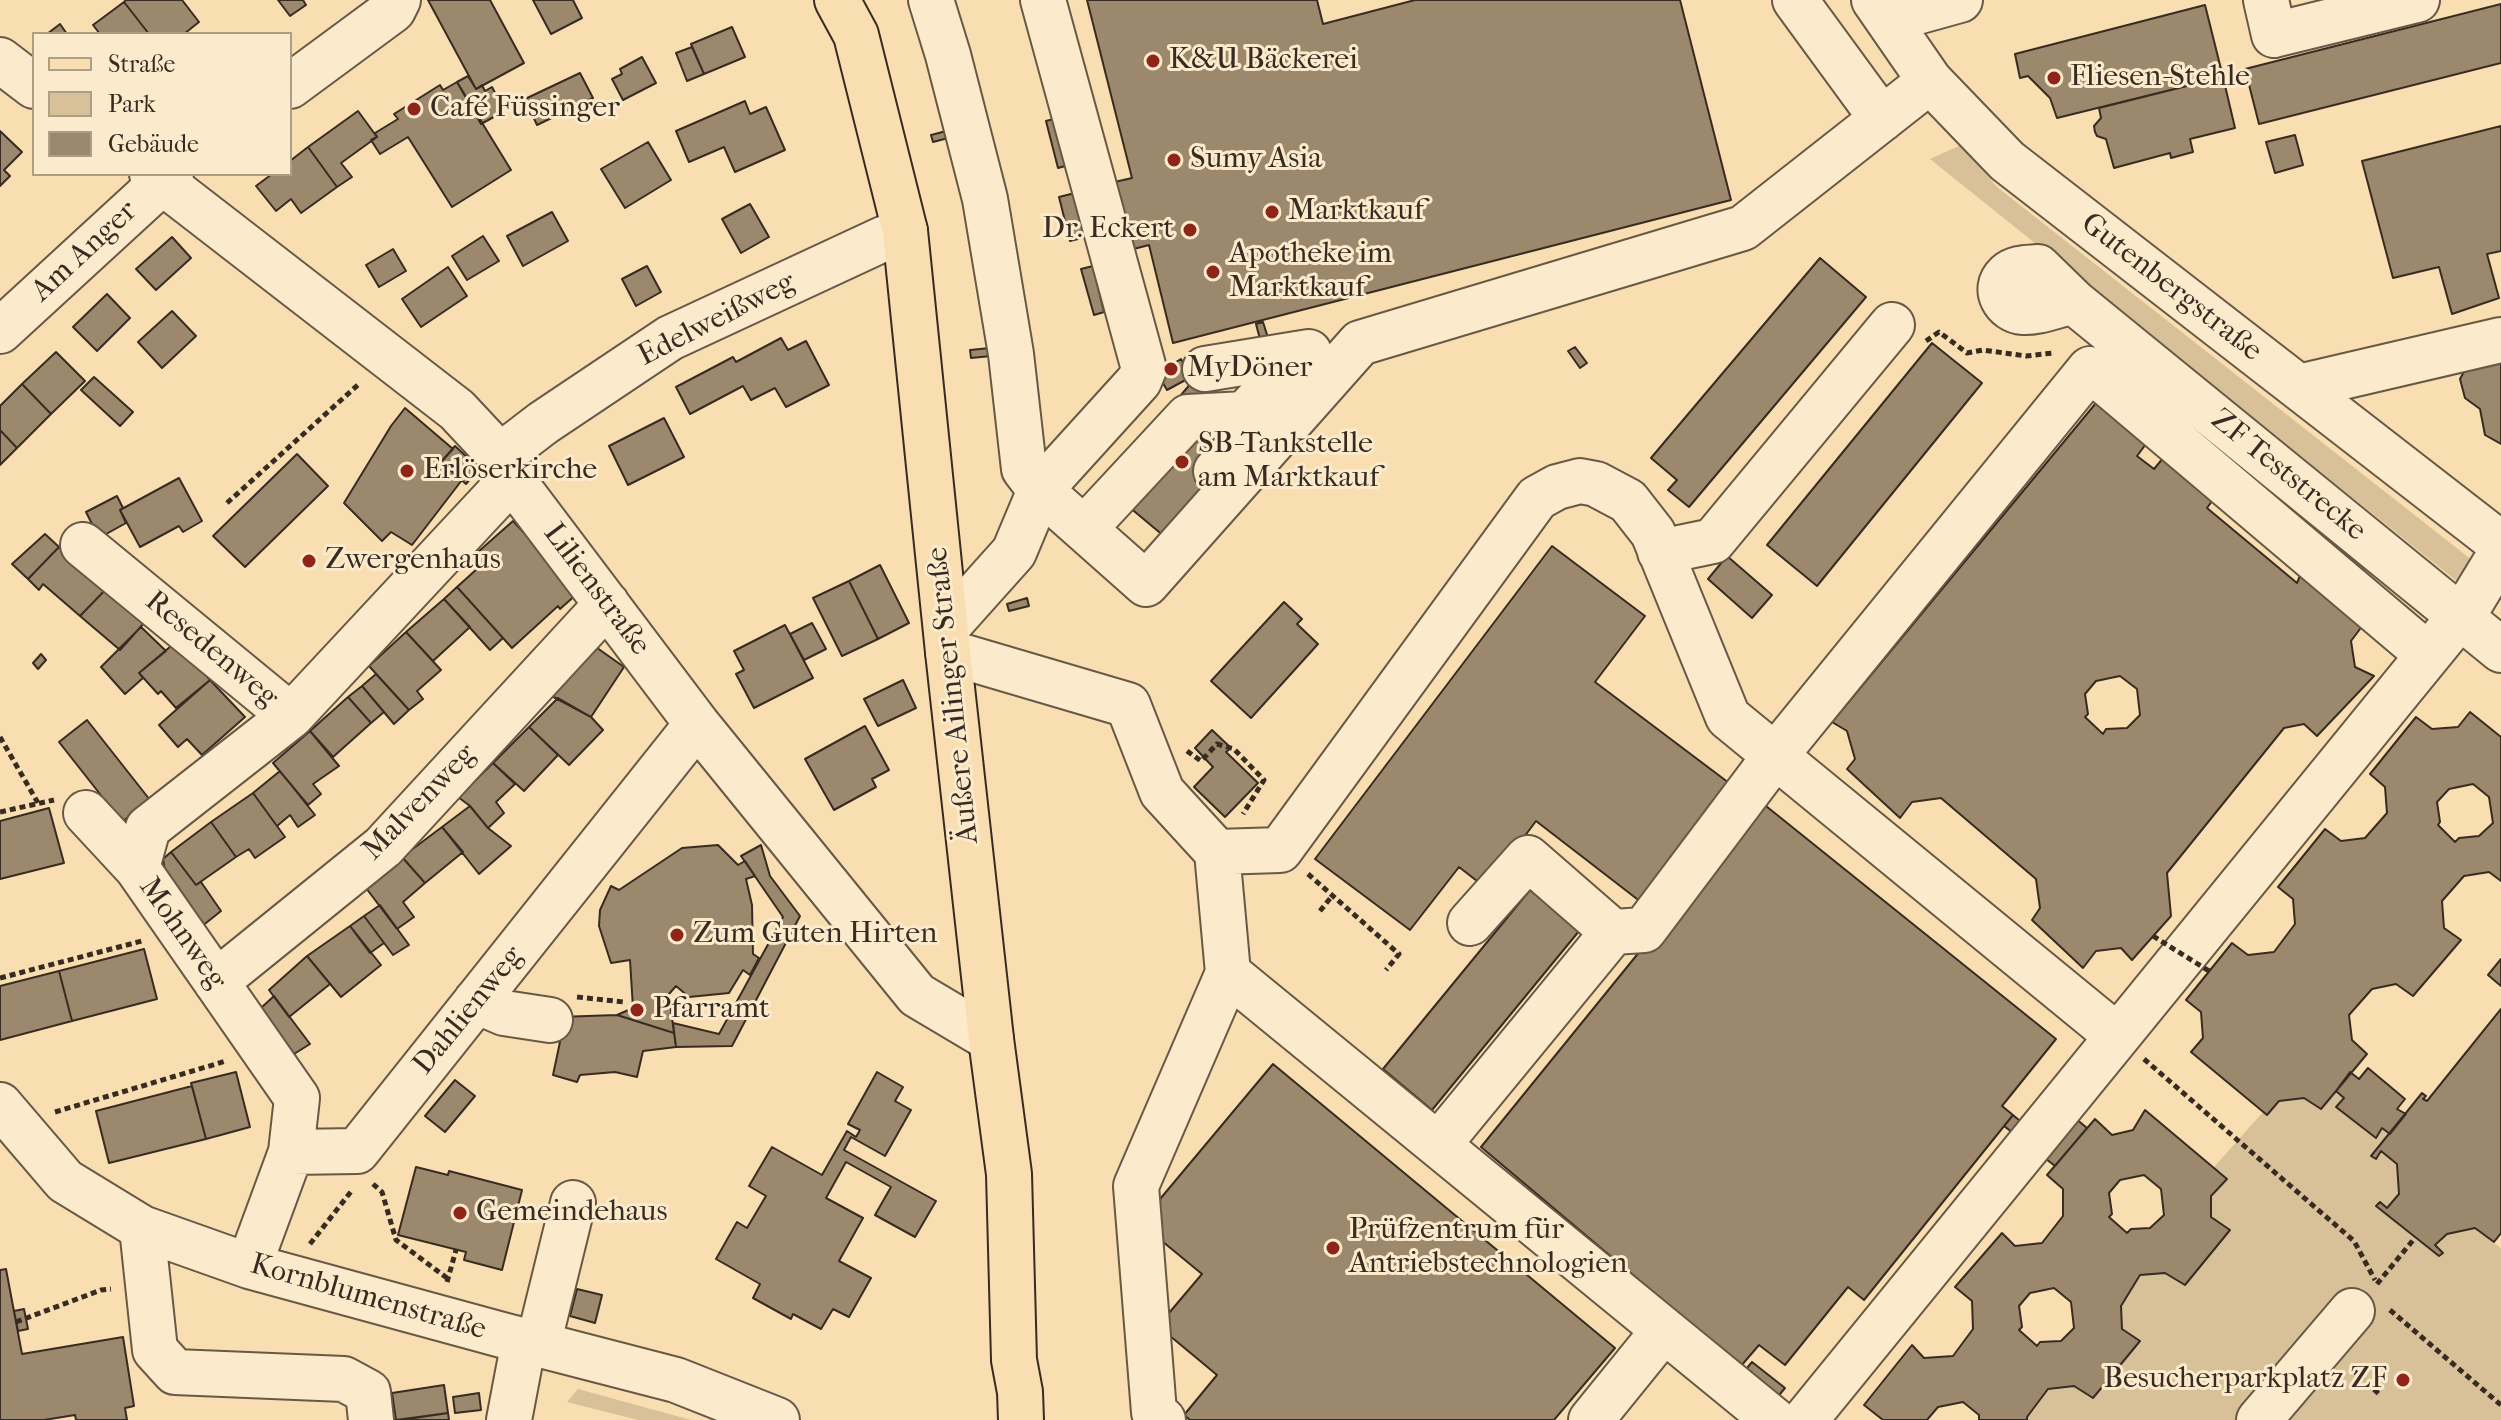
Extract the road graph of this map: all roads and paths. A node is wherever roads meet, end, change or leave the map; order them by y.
1 (931, 0) edge
2 (1043, 0) edge
3 (1795, 0) edge
4 (1960, 0) edge
5 (2266, 0) edge
6 (2417, 0) edge
7 (395, 5) edge
8 (1881, 10) edge
9 (849, 12) edge
10 (0, 60) edge
11 (1930, 81) junction
12 (32, 84) edge
13 (292, 84) edge
14 (1882, 119) junction
15 (162, 176) edge
16 (905, 231) junction
17 (2074, 302) dead end
18 (1892, 325) dead end
19 (0, 331) edge
20 (2501, 340) edge
21 (1360, 343) junction
22 (1967, 353) dead end
23 (1300, 354) junction
24 (388, 357) junction
25 (1205, 369) dead end
26 (2090, 369) junction
27 (2299, 387) junction
28 (1231, 415) junction
29 (506, 467) junction
30 (1040, 490) junction
31 (227, 503) dead end
32 (2501, 544) edge
33 (1104, 546) junction
34 (92, 552) dead end
35 (1660, 552) junction
36 (2501, 553) edge
37 (607, 604) junction
38 (2460, 616) junction
39 (947, 640) junction
40 (2501, 650) edge
41 (2427, 654) junction
42 (291, 716) junction
43 (697, 724) junction
44 (0, 737) edge
45 (1217, 744) dead end
46 (1775, 756) junction
47 (38, 803) junction
48 (0, 812) edge
49 (86, 813) joint
50 (1215, 850) junction
51 (1280, 850) junction
52 (137, 868) junction
53 (1332, 896) junction
54 (1320, 911) dead end
55 (1470, 923) dead end
56 (1613, 932) junction
57 (2153, 936) dead end
58 (142, 941) dead end
59 (1386, 970) dead end
60 (2209, 971) dead end
61 (1228, 973) junction
62 (0, 978) edge
63 (216, 982) junction
64 (476, 1001) junction
65 (550, 1020) dead end
66 (2116, 1035) junction
67 (991, 1039) junction
68 (226, 1060) dead end
69 (8, 1114) edge
70 (1438, 1145) junction
71 (291, 1152) junction
72 (360, 1163) junction
73 (573, 1203) dead end
74 (142, 1228) junction
75 (313, 1238) dead end
76 (2414, 1239) dead end
77 (456, 1250) dead end
78 (249, 1266) junction
79 (148, 1284) junction
80 (2375, 1299) junction
81 (16, 1322) dead end
82 (1664, 1330) junction
83 (539, 1345) junction
84 (1014, 1360) junction
85 (2501, 1405) edge
86 (371, 1420) edge
87 (509, 1420) edge
88 (538, 1420) edge
89 (777, 1420) edge
90 (997, 1420) edge
91 (1021, 1420) edge
92 (1163, 1420) edge
93 (1591, 1420) edge
94 (1774, 1420) edge
95 (1805, 1420) edge
96 (2259, 1420) edge

1 - 30 street
2 - 30 street
3 - 14 street
4 - 8 street
5 - 6 street
7 - 13 street
8 - 11 street, Gutenbergstraße
9 - 16 main road, Äußere Ailinger Straße
10 - 12 street
11 - 14 street
11 - 27 street, Gutenbergstraße
14 - 21 street
15 - 19 street, Am Anger
15 - 24 street, Lilienstraße
16 - 29 street, Edelweißweg
16 - 39 main road, Äußere Ailinger Straße
17 - 38 street, ZF Teststrecke
18 - 35 street
20 - 27 street
21 - 23 street
21 - 33 street
22 - 26 path
23 - 25 street
23 - 28 street
24 - 29 street, Lilienstraße
24 - 31 path
26 - 41 street
26 - 46 street
27 - 32 street, Gutenbergstraße
28 - 33 street
28 - 33 street
29 - 37 street, Lilienstraße
29 - 42 street, Resedenweg
30 - 33 street
30 - 39 street
34 - 42 street, Resedenweg
35 - 46 street
35 - 51 street
36 - 38 street
37 - 43 street, Lilienstraße
37 - 63 street, Malvenweg
38 - 40 street, ZF Teststrecke
38 - 41 street
39 - 50 street
39 - 67 main road, Äußere Ailinger Straße
41 - 66 street
42 - 52 street, Mohnweg
43 - 64 street, Dahlienweg
43 - 67 street, Lilienstraße
44 - 47 path
45 - 50 path
46 - 56 street
46 - 66 street
47 - 48 path
47 - 49 path
49 - 52 street
50 - 51 street
50 - 61 street
51 - 53 path
52 - 63 street, Mohnweg
53 - 54 path
53 - 59 path
55 - 56 street
56 - 70 street
57 - 60 path, bridge
58 - 62 path
61 - 70 street
61 - 92 street
63 - 71 street, Mohnweg
64 - 65 street
64 - 72 street, Dahlienweg
66 - 80 path
66 - 95 street
67 - 84 main road, Äußere Ailinger Straße
68 - 69 path
69 - 74 street, Kornblumenstraße
70 - 82 street
71 - 72 street
71 - 78 street
72 - 75 path
72 - 77 path
73 - 83 street
74 - 78 street, Kornblumenstraße
74 - 79 street
76 - 80 path
78 - 83 street, Kornblumenstraße
79 - 81 path
79 - 86 street
80 - 85 path
80 - 96 street
82 - 93 street
82 - 94 street
83 - 87 street
83 - 88 street
83 - 89 street, Kornblumenstraße
84 - 90 main road, Äußere Ailinger Straße
84 - 91 main road, Äußere Ailinger Straße

